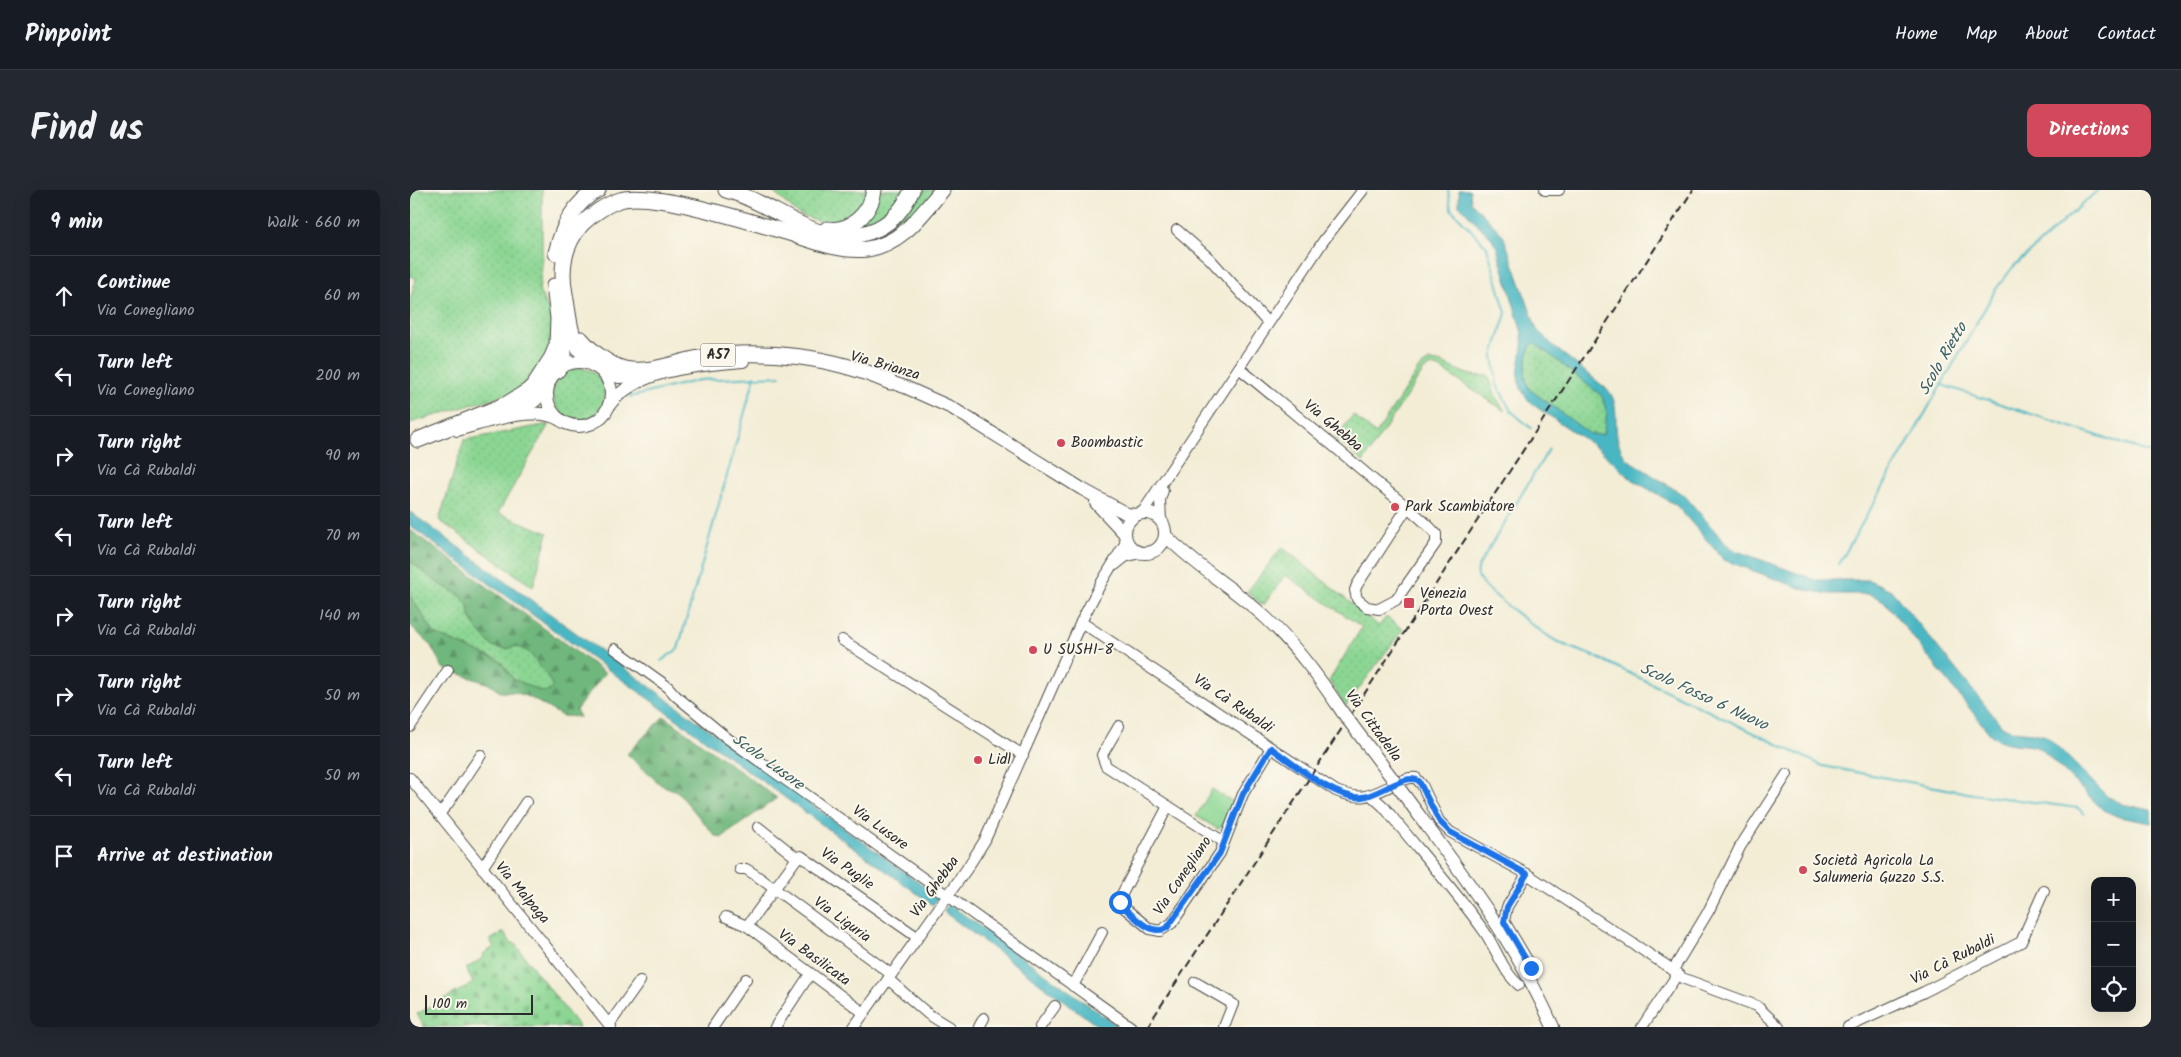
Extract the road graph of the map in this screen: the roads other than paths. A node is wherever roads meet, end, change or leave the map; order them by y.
1 (598, 190) edge
2 (726, 190) edge
3 (874, 190) edge
4 (912, 190) edge
5 (942, 190) edge
6 (1363, 190) edge
7 (1545, 190) edge
8 (1559, 190) edge
9 (803, 226) junction
10 (1177, 230) dead end
11 (789, 234) junction
12 (838, 237) junction
13 (563, 316) junction
14 (1268, 323) junction
15 (599, 368) junction
16 (1238, 368) junction
17 (557, 371) junction
18 (654, 376) junction
19 (890, 382) junction
20 (548, 387) junction
21 (609, 405) junction
22 (492, 421) junction
23 (561, 421) junction
24 (414, 441) edge
25 (1168, 477) junction
26 (1082, 489) junction
27 (1409, 510) junction
28 (1139, 514) junction
29 (1161, 521) junction
30 (1166, 535) junction
31 (1125, 538) junction
32 (1155, 551) junction
33 (1139, 553) junction
34 (1196, 565) junction
35 (1105, 574) junction
36 (1081, 622) junction
37 (842, 640) dead end
38 (615, 649) dead end
39 (448, 670) dead end
40 (1119, 726) dead end
41 (410, 727) edge
42 (1271, 748) junction
43 (481, 754) dead end
44 (1023, 755) junction
45 (1787, 774) dead end
46 (410, 778) edge
47 (1372, 796) junction
48 (526, 802) dead end
49 (1168, 806) junction
50 (439, 814) junction
51 (758, 827) dead end
52 (1224, 842) junction
53 (797, 858) junction
54 (482, 868) junction
55 (740, 869) dead end
56 (1527, 874) junction
57 (774, 890) junction
58 (2044, 891) dead end
59 (947, 896) junction
60 (1484, 904) junction
61 (1507, 907) junction
62 (726, 917) dead end
63 (747, 926) junction
64 (1102, 932) dead end
65 (917, 937) junction
66 (1675, 972) junction
67 (810, 974) junction
68 (890, 977) junction
69 (746, 979) dead end
70 (640, 981) dead end
71 (1195, 982) dead end
72 (1525, 983) junction
73 (1073, 986) junction
74 (1055, 1006) dead end
75 (864, 1013) junction
76 (610, 1026) edge
77 (713, 1027) edge
78 (775, 1027) edge
79 (854, 1027) edge
80 (949, 1027) edge
81 (1040, 1027) edge
82 (1131, 1027) edge
83 (1224, 1027) edge
84 (1553, 1027) edge
85 (1642, 1027) edge
86 (1779, 1027) edge
87 (1848, 1027) edge

1 - 13 highway, A57
2 - 9 highway, A57
3 - 9 highway, A57
4 - 12 highway, A57
5 - 11 highway, A57
6 - 14 street
7 - 8 street
9 - 12 highway, A57
10 - 14 street
11 - 12 highway, A57
11 - 13 highway, A57
13 - 15 highway, A57
13 - 17 highway, A57
13 - 19 highway, A57
13 - 24 highway, A57
14 - 16 street
15 - 17 main road
15 - 18 main road
15 - 21 main road
16 - 25 street
16 - 27 street, Via Ghebba
17 - 20 main road
18 - 19 main road, Via Brianza
18 - 21 main road
19 - 26 main road, Via Brianza
20 - 22 main road
20 - 23 main road
21 - 23 main road
22 - 23 main road
22 - 24 main road
25 - 28 street
25 - 29 street
26 - 28 main road, Via Brianza
26 - 31 main road, Via Brianza
27 - 27 street, Via Ghebba
28 - 29 main road
28 - 31 main road
29 - 30 main road
30 - 32 main road
30 - 34 main road, Via Cittadella
31 - 33 main road
31 - 35 street, Via Ghebba
32 - 33 main road
32 - 34 main road, Via Cittadella
33 - 35 street, Via Ghebba
34 - 60 main road, Via Cittadella, bridge
35 - 36 street, Via Ghebba
36 - 42 street, Via Cà Rubaldi
36 - 44 street, Via Ghebba
37 - 44 street
38 - 59 street, Via Lusore
39 - 41 street
40 - 49 street
42 - 47 street, Via Cà Rubaldi
42 - 52 street, Via Conegliano
43 - 50 street
44 - 59 street, Via Ghebba
45 - 66 street
46 - 50 street, Via Malpaga
47 - 56 street, Via Cà Rubaldi
47 - 72 street
48 - 54 street
49 - 52 street
49 - 52 street, Via Conegliano
50 - 54 street, Via Malpaga
51 - 53 street
53 - 57 street, Via Puglie
53 - 65 street, Via Puglie
54 - 76 street, Via Malpaga
55 - 57 street, Via Liguria
56 - 61 street
56 - 66 street, Via Cà Rubaldi
57 - 63 street, Via Puglie
57 - 68 street, Via Liguria
58 - 87 street, Via Cà Rubaldi
59 - 65 street, Via Ghebba
59 - 73 street, Via Lusore
60 - 61 street
60 - 72 main road, Via Cittadella
61 - 72 street
62 - 63 street
63 - 67 street, Via Basilicata
64 - 73 street
65 - 68 street, Via Ghebba
66 - 85 street
66 - 86 street, Via Cà Rubaldi
67 - 75 street, Via Basilicata
67 - 78 street
68 - 75 street, Via Ghebba
68 - 80 street, Via Liguria
69 - 77 street
70 - 76 street
71 - 83 street
72 - 84 main road, Via Cittadella
73 - 82 street, Via Lusore
74 - 81 street
75 - 79 street, Via Ghebba

